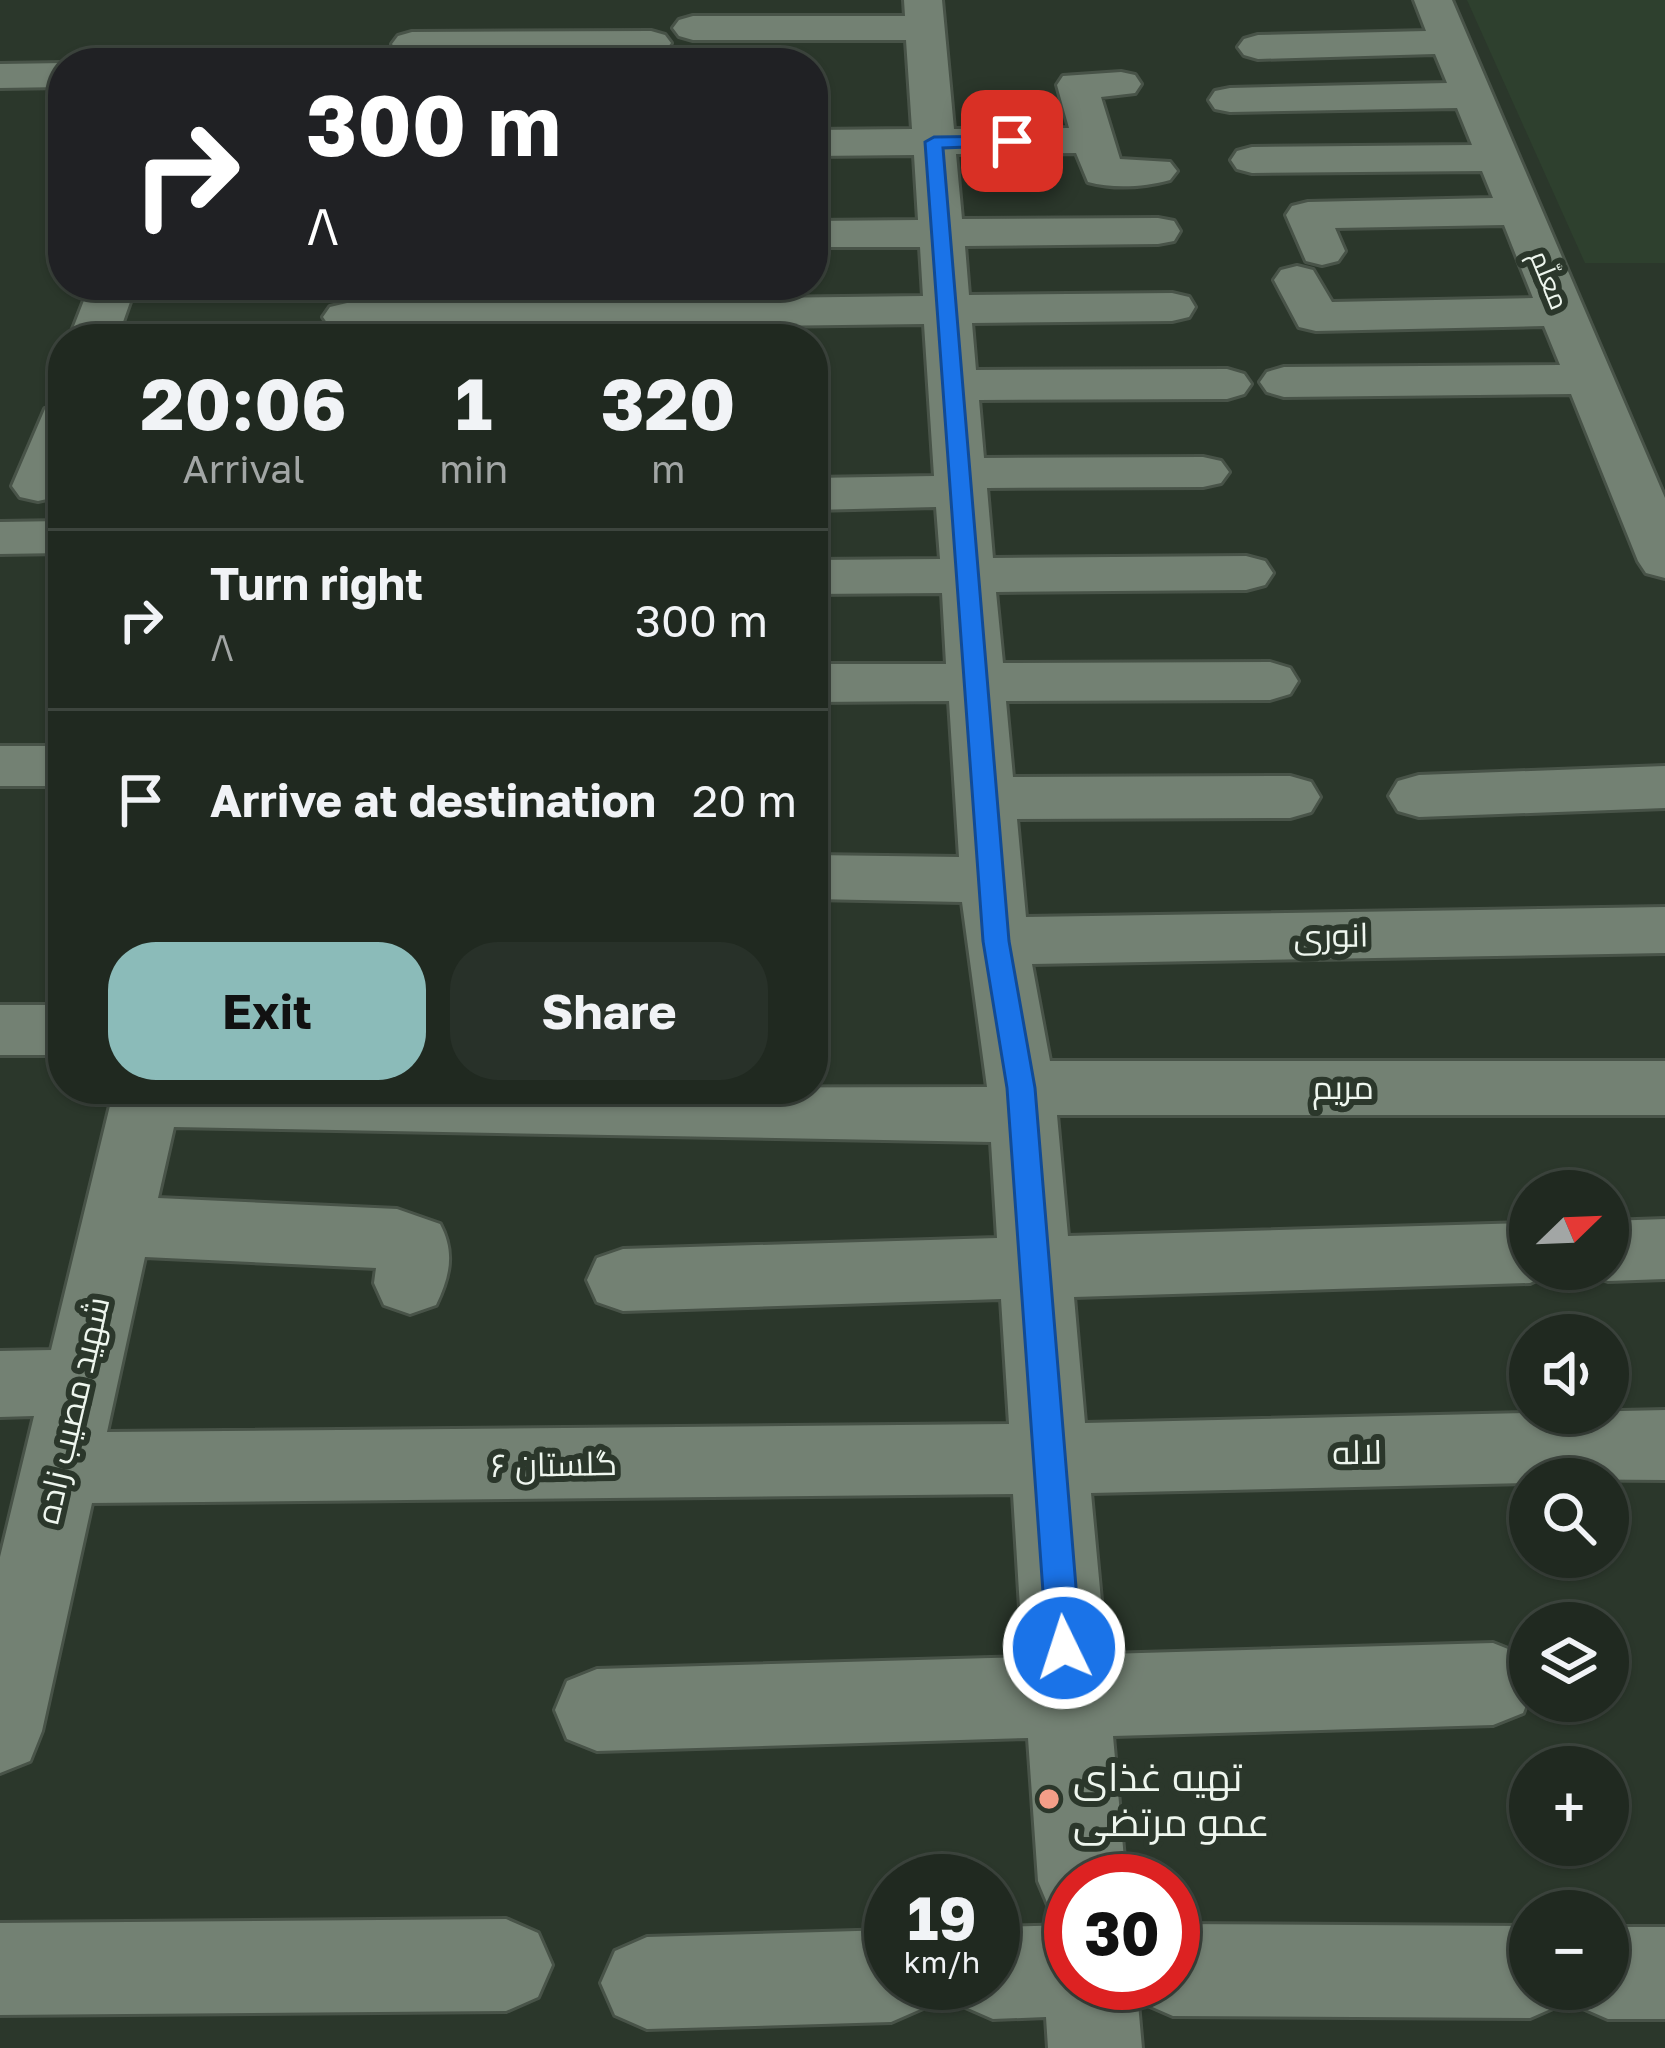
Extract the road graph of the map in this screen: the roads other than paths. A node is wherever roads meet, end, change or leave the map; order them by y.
1 (424, 0) edge
2 (924, 14) edge
3 (1442, 21) edge
4 (693, 28) dead end
5 (651, 44) dead end
6 (1258, 47) dead end
7 (411, 48) edge
8 (554, 48) edge
9 (48, 75) edge
10 (0, 76) edge
11 (1472, 95) junction
12 (1230, 100) dead end
13 (1130, 101) dead end
14 (1088, 129) junction
15 (934, 142) junction
16 (828, 143) edge
17 (1499, 158) junction
18 (1252, 160) dead end
19 (1155, 171) dead end
20 (1521, 212) junction
21 (1158, 231) dead end
22 (941, 232) junction
23 (828, 234) edge
24 (1172, 307) dead end
25 (1561, 310) junction
26 (947, 311) junction
27 (348, 314) edge
28 (1590, 380) junction
29 (1284, 382) dead end
30 (1227, 384) dead end
31 (953, 385) junction
32 (48, 459) edge
33 (1203, 472) dead end
34 (960, 482) junction
35 (38, 486) dead end
36 (828, 493) edge
37 (48, 537) edge
38 (0, 538) edge
39 (1665, 560) edge
40 (1246, 573) dead end
41 (968, 575) junction
42 (828, 577) edge
43 (1270, 681) dead end
44 (976, 682) junction
45 (828, 683) edge
46 (0, 766) edge
47 (48, 766) edge
48 (1665, 788) edge
49 (1419, 796) dead end
50 (1290, 797) dead end
51 (985, 798) junction
52 (828, 881) edge
53 (994, 910) junction
54 (1665, 930) edge
55 (0, 1030) edge
56 (48, 1030) edge
57 (1665, 1088) edge
58 (828, 1099) edge
59 (1022, 1101) junction
60 (144, 1104) edge
61 (113, 1226) junction
62 (1665, 1249) edge
63 (1629, 1250) edge
64 (1509, 1254) edge
65 (1035, 1269) junction
66 (623, 1280) dead end
67 (410, 1282) dead end
68 (78, 1382) junction
69 (0, 1384) edge
70 (1665, 1445) edge
71 (1049, 1459) junction
72 (59, 1468) junction
73 (1493, 1684) dead end
74 (1068, 1695) junction
75 (597, 1710) dead end
76 (0, 1731) edge
77 (1080, 1854) edge
78 (506, 1965) dead end
79 (0, 1970) edge
80 (1200, 1970) edge
81 (1509, 1972) edge
82 (1629, 1973) edge
83 (1665, 1973) edge
84 (864, 1977) edge
85 (647, 1984) dead end
86 (1092, 2010) edge
87 (1095, 2048) edge

1 - 7 street
2 - 4 street
2 - 15 street
3 - 6 street
3 - 11 street, معلّم
5 - 8 street
9 - 10 street
11 - 12 street
11 - 17 street, معلّم
13 - 14 street
14 - 15 street
14 - 19 street
15 - 16 street
15 - 22 street
17 - 18 street
17 - 20 street, معلّم
20 - 25 street, معلّم
20 - 25 street
21 - 22 street
22 - 23 street
22 - 26 street
24 - 26 street
25 - 28 street, معلّم
26 - 27 street
26 - 31 street
28 - 29 street
28 - 39 street, معلّم
30 - 31 street
31 - 34 street
32 - 35 street
33 - 34 street
34 - 36 street
34 - 41 street
37 - 38 street
40 - 41 street
41 - 42 street
41 - 44 street
43 - 44 street
44 - 45 street
44 - 51 street
46 - 47 street
48 - 49 street
50 - 51 street
51 - 53 street
52 - 53 street, انوری
53 - 54 street, انوری
53 - 59 street
55 - 56 street
57 - 59 street, مریم
58 - 59 street, مریم
59 - 65 street
60 - 61 street, شهید مصیب زاده
61 - 67 street
61 - 68 street, شهید مصیب زاده
62 - 63 street
64 - 65 street
65 - 66 street
65 - 71 street
68 - 69 street
68 - 72 street, شهید مصیب زاده
70 - 71 street, لاله
71 - 72 street, گلستان ۶
71 - 74 street
72 - 76 street, شهید مصیب زاده
73 - 74 street
74 - 75 street
74 - 77 street
78 - 79 street
80 - 81 street
82 - 83 street
84 - 85 street
86 - 87 street

